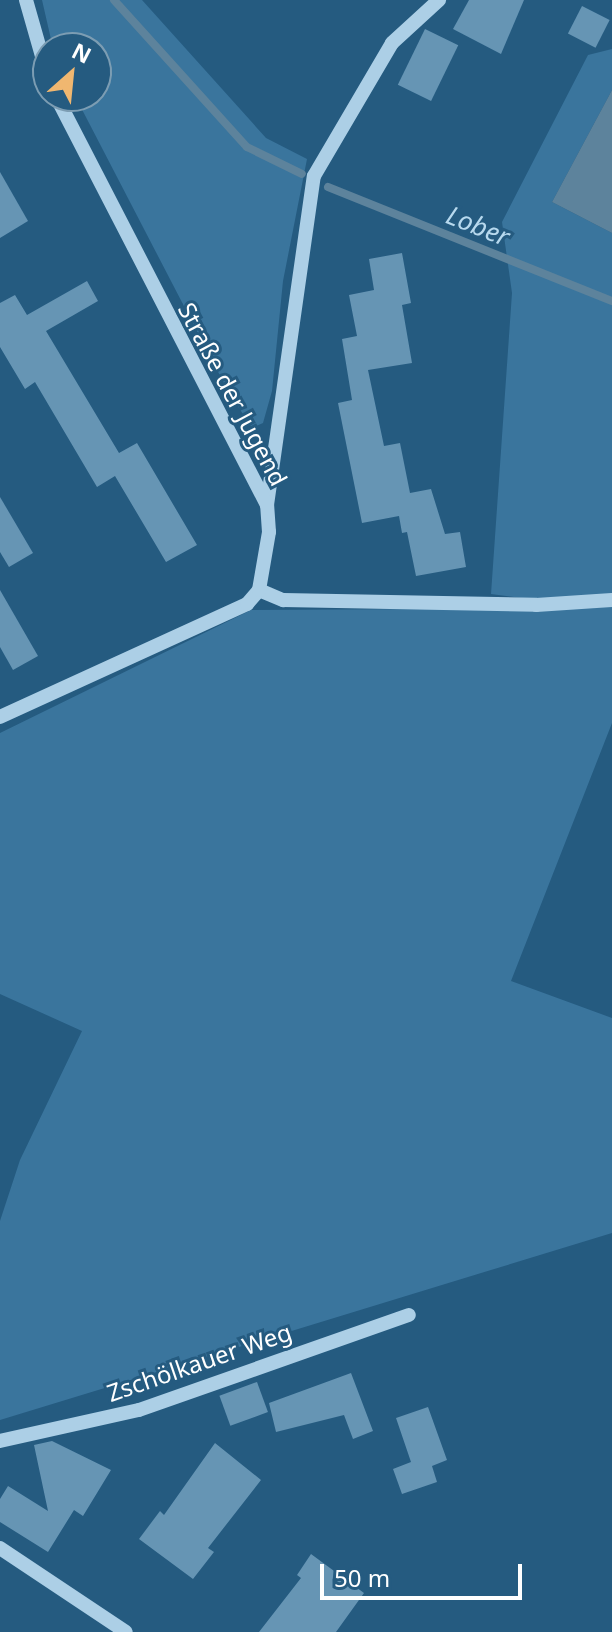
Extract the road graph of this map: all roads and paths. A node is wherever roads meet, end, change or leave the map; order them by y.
1 (26, 0) edge
2 (439, 0) edge
3 (35, 32) edge
4 (64, 112) edge
5 (267, 505) junction
6 (259, 590) junction
7 (612, 600) edge
8 (0, 717) edge
9 (409, 1315) dead end
10 (0, 1441) edge
11 (0, 1548) edge
12 (126, 1632) edge

1 - 3 street
2 - 5 street
4 - 5 street, Straße der Jugend
5 - 6 street, Straße der Jugend
6 - 7 street
6 - 8 street
9 - 10 street, Zschölkauer Weg
11 - 12 street

